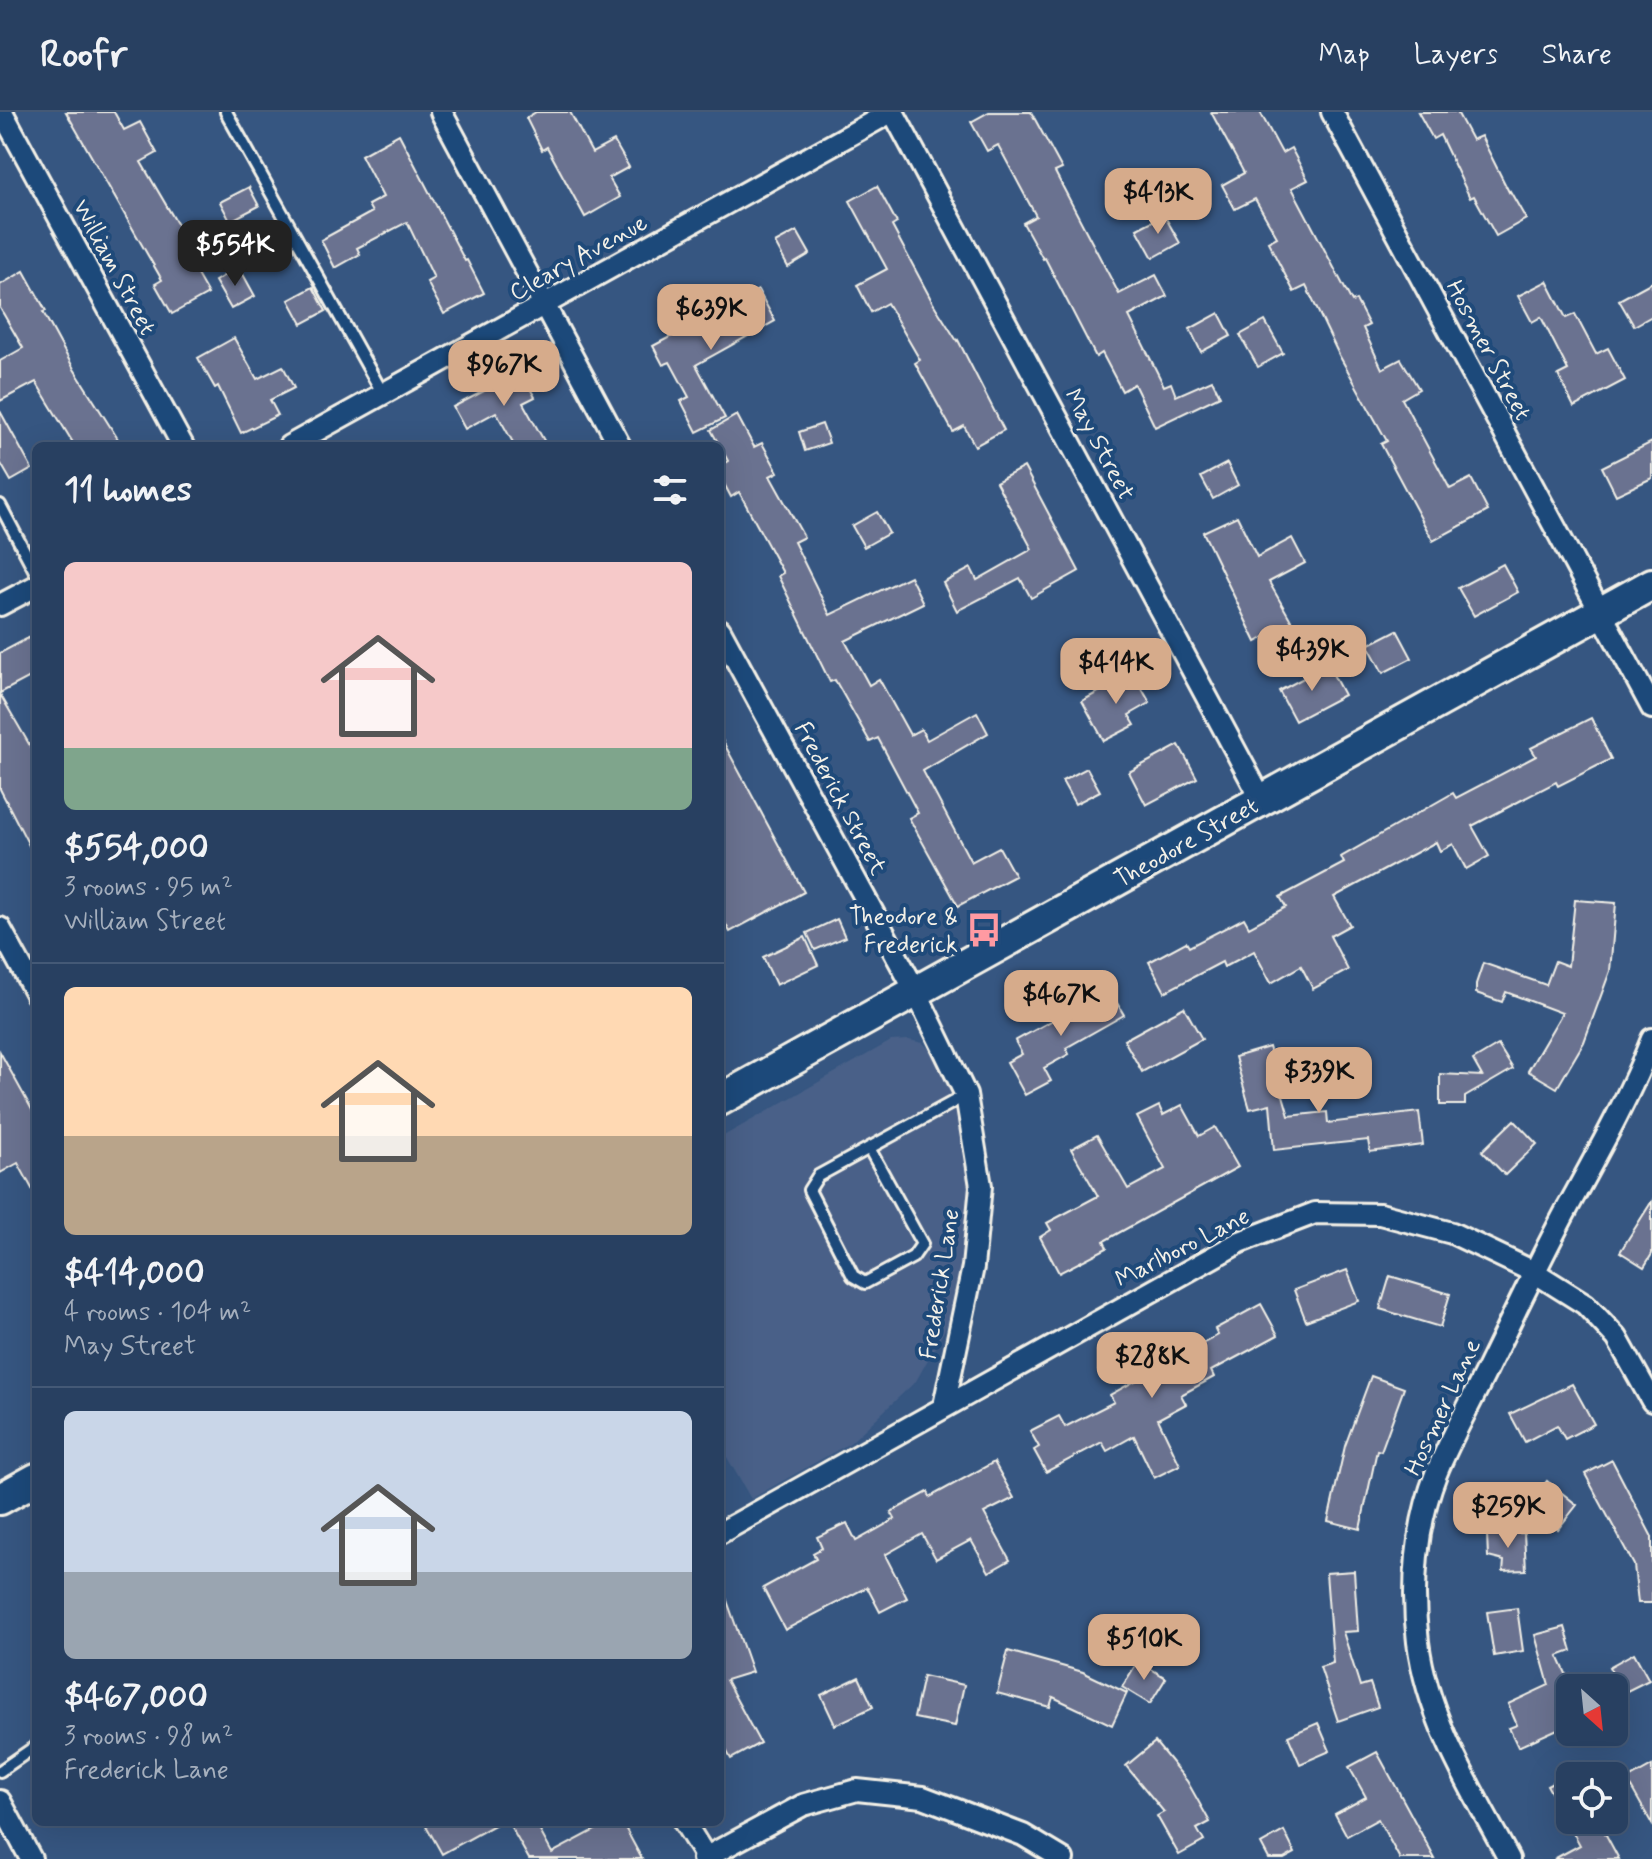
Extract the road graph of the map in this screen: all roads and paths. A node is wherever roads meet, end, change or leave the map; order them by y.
1 (2, 112) edge
2 (226, 112) edge
3 (441, 112) edge
4 (892, 112) edge
5 (1332, 112) edge
6 (544, 306) junction
7 (383, 394) junction
8 (181, 442) edge
9 (296, 442) edge
10 (618, 442) edge
11 (0, 505) edge
12 (32, 565) edge
13 (1652, 584) edge
14 (32, 588) edge
15 (0, 605) edge
16 (1601, 612) junction
17 (724, 637) edge
18 (1652, 708) edge
19 (1262, 800) junction
20 (0, 928) edge
21 (32, 987) edge
22 (916, 992) junction
23 (1652, 1039) edge
24 (966, 1095) junction
25 (724, 1098) edge
26 (869, 1148) junction
27 (1534, 1272) junction
28 (1652, 1401) edge
29 (944, 1406) junction
30 (32, 1481) edge
31 (0, 1499) edge
32 (724, 1531) edge
33 (32, 1749) edge
34 (0, 1771) edge
35 (0, 1801) edge
36 (686, 1826) edge
37 (31, 1859) edge
38 (705, 1859) edge
39 (1063, 1859) edge
40 (1509, 1859) edge

1 - 8 street, William Street
2 - 7 lane
3 - 6 street
4 - 6 street, Cleary Avenue
4 - 19 street, May Street
5 - 16 street, Hosmer Street
6 - 7 street, Cleary Avenue
6 - 10 street
7 - 9 street, Cleary Avenue
11 - 12 lane
13 - 16 main road, Theodore Street
14 - 15 street
16 - 18 street
16 - 19 main road, Theodore Street
17 - 22 street, Frederick Street
19 - 22 main road, Theodore Street
20 - 21 street
22 - 24 street, Frederick Lane
22 - 25 main road, Theodore Street
23 - 27 street, Hosmer Lane
24 - 26 lane
24 - 29 street, Frederick Lane
26 - 26 lane
27 - 28 street, Marlboro Lane
27 - 29 street, Marlboro Lane
27 - 40 street, Hosmer Lane
29 - 32 street, Marlboro Lane
30 - 31 main road
33 - 34 lane
35 - 37 street
36 - 38 street
38 - 39 street

